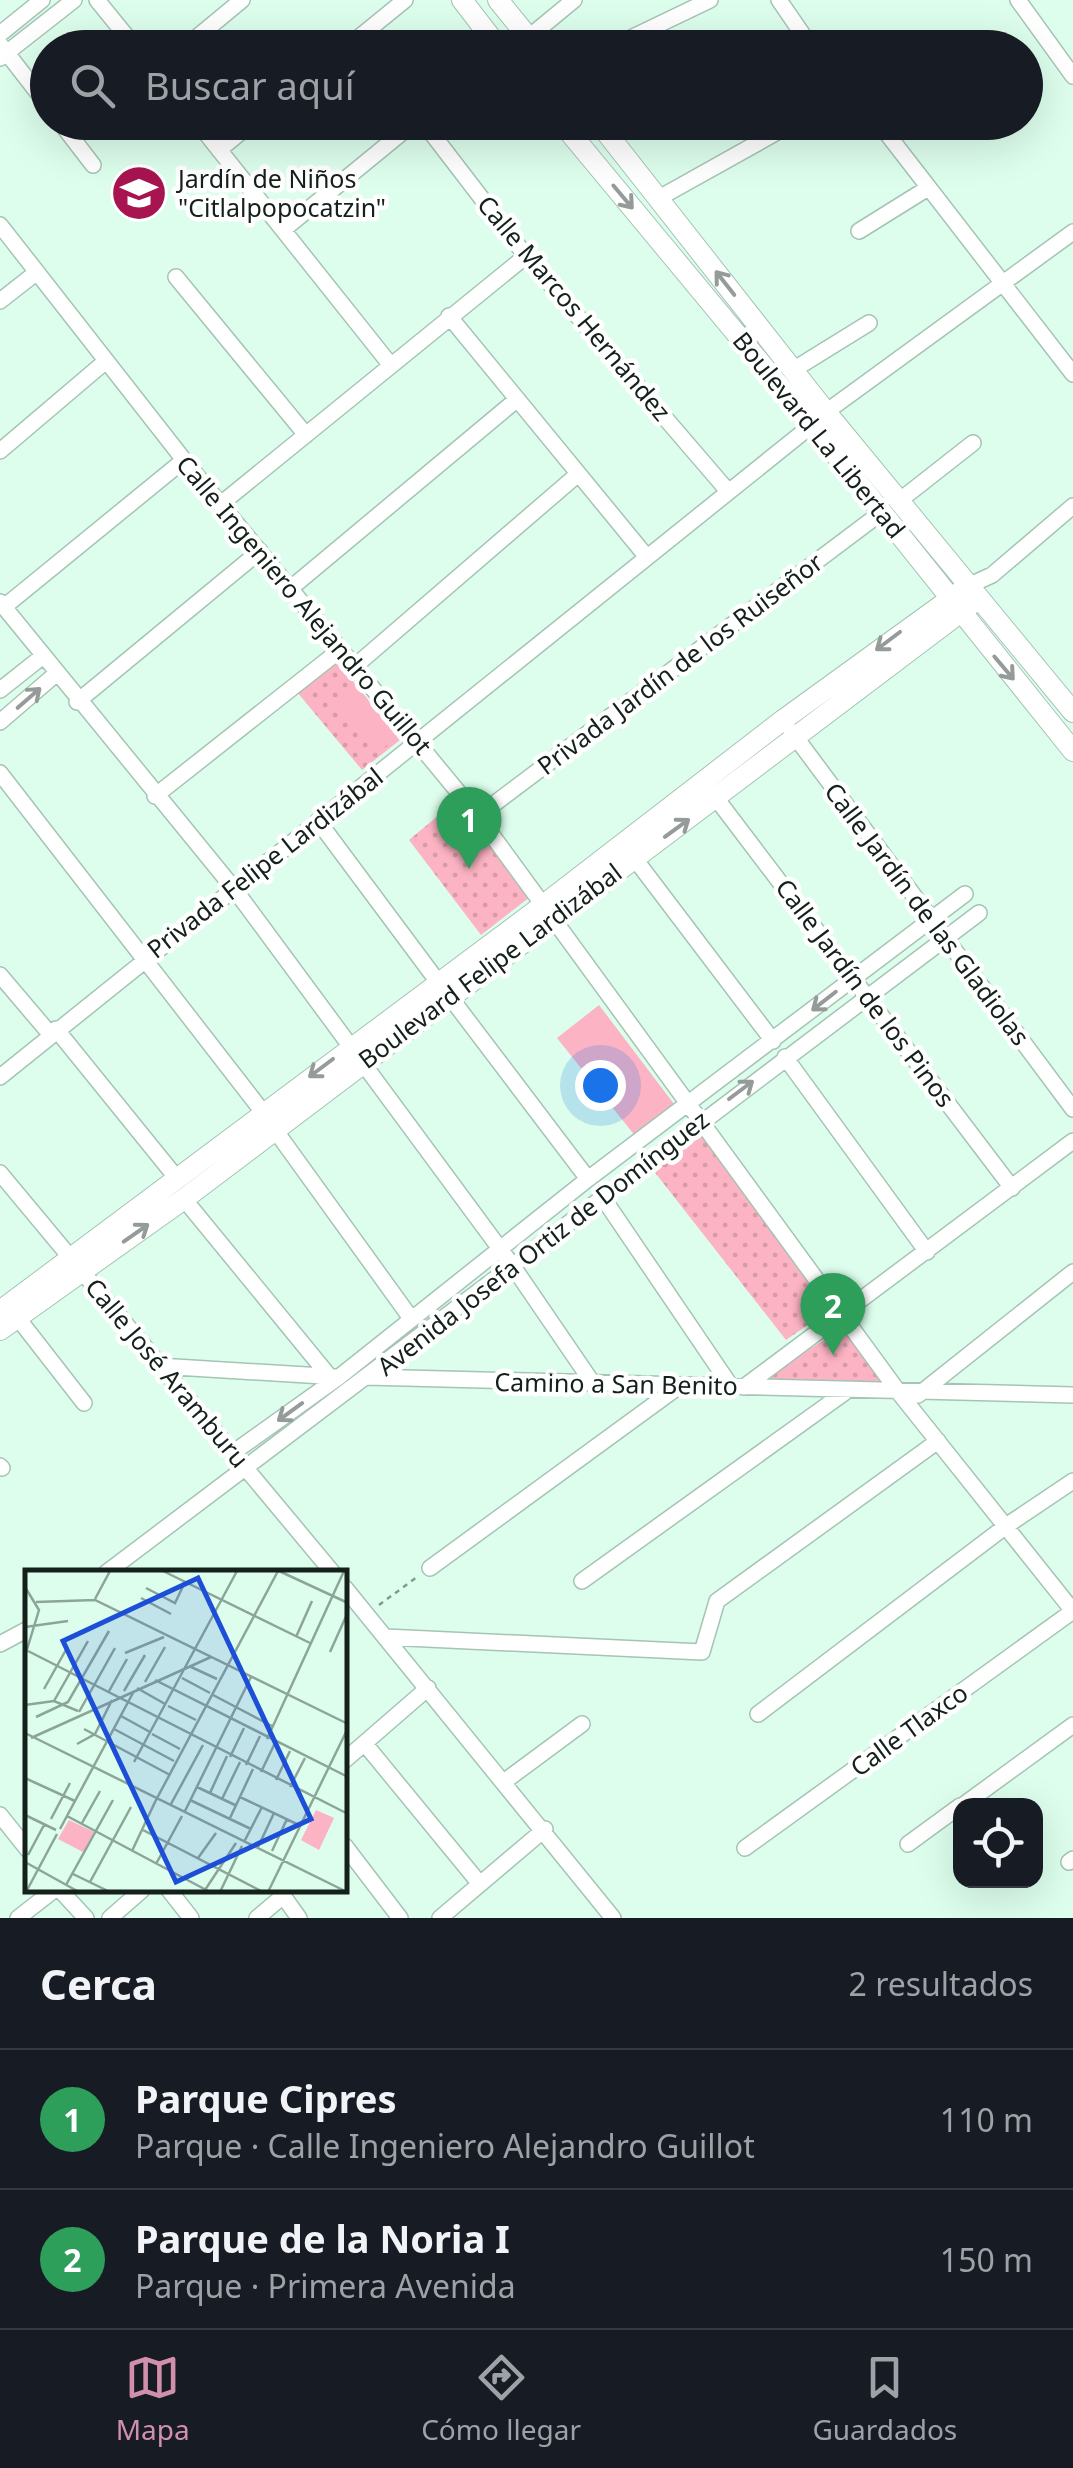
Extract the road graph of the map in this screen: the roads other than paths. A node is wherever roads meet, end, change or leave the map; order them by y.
1 (42, 0) edge
2 (74, 0) edge
3 (97, 0) edge
4 (242, 0) edge
5 (405, 0) edge
6 (462, 0) edge
7 (498, 0) edge
8 (574, 0) edge
9 (710, 0) edge
10 (779, 0) edge
11 (1018, 0) edge
12 (32, 30) edge
13 (121, 30) edge
14 (206, 30) edge
15 (368, 30) edge
16 (485, 30) edge
17 (523, 30) edge
18 (545, 30) edge
19 (648, 30) edge
20 (800, 30) edge
21 (1040, 30) edge
22 (30, 31) edge
23 (0, 34) edge
24 (1043, 35) edge
25 (2, 51) edge
26 (1073, 76) edge
27 (30, 84) edge
28 (74, 140) edge
29 (211, 140) edge
30 (231, 140) edge
31 (393, 140) edge
32 (437, 140) edge
33 (577, 140) edge
34 (612, 140) edge
35 (763, 140) edge
36 (892, 140) edge
37 (219, 150) junction
38 (93, 165) dead end
39 (928, 188) junction
40 (659, 198) junction
41 (0, 225) edge
42 (283, 230) junction
43 (859, 231) dead end
44 (1073, 232) edge
45 (526, 256) junction
46 (36, 272) junction
47 (176, 277) dead end
48 (1000, 283) junction
49 (0, 301) edge
50 (449, 316) junction
51 (869, 322) dead end
52 (106, 362) junction
53 (390, 363) junction
54 (793, 370) junction
55 (1073, 374) edge
56 (515, 401) junction
57 (820, 418) junction
58 (306, 434) junction
59 (973, 443) dead end
60 (0, 451) edge
61 (184, 460) junction
62 (577, 475) junction
63 (727, 490) junction
64 (222, 503) junction
65 (1073, 506) edge
66 (891, 507) junction
67 (260, 550) junction
68 (646, 556) junction
69 (291, 588) junction
70 (973, 592) junction
71 (2, 604) edge
72 (953, 606) junction
73 (340, 650) junction
74 (43, 656) junction
75 (354, 667) junction
76 (57, 673) junction
77 (0, 690) edge
78 (77, 702) junction
79 (1073, 712) edge
80 (0, 722) edge
81 (789, 728) junction
82 (418, 742) junction
83 (1073, 751) edge
84 (0, 773) edge
85 (156, 796) junction
86 (716, 798) junction
87 (478, 816) junction
88 (318, 821) junction
89 (635, 859) junction
90 (234, 890) junction
91 (966, 894) dead end
92 (978, 913) dead end
93 (547, 914) junction
94 (930, 920) junction
95 (942, 936) junction
96 (146, 957) junction
97 (0, 975) edge
98 (854, 978) junction
99 (444, 989) junction
100 (866, 995) junction
101 (53, 1031) junction
102 (773, 1040) junction
103 (356, 1053) junction
104 (784, 1057) junction
105 (0, 1077) edge
106 (690, 1104) junction
107 (1073, 1108) edge
108 (262, 1112) junction
109 (702, 1120) junction
110 (274, 1130) junction
111 (1073, 1141) edge
112 (0, 1173) edge
113 (175, 1176) junction
114 (588, 1179) junction
115 (1012, 1188) junction
116 (600, 1195) junction
117 (184, 1199) junction
118 (499, 1248) junction
119 (927, 1252) junction
120 (512, 1264) junction
121 (76, 1265) junction
122 (1073, 1272) edge
123 (843, 1316) junction
124 (410, 1318) junction
125 (6, 1319) edge
126 (158, 1366) junction
127 (334, 1376) junction
128 (370, 1377) junction
129 (594, 1385) junction
130 (678, 1388) junction
131 (738, 1388) junction
132 (844, 1393) junction
133 (900, 1394) junction
134 (918, 1395) junction
135 (1073, 1395) edge
136 (84, 1403) dead end
137 (938, 1441) junction
138 (239, 1459) junction
139 (1073, 1481) edge
140 (1006, 1526) junction
141 (430, 1568) road end
142 (110, 1570) edge
143 (331, 1570) edge
144 (582, 1581) dead end
145 (348, 1592) edge
146 (1073, 1611) edge
147 (25, 1631) edge
148 (386, 1638) junction
149 (0, 1644) edge
150 (428, 1688) junction
151 (758, 1714) dead end
152 (582, 1724) dead end
153 (1073, 1725) edge
154 (364, 1744) junction
155 (348, 1757) edge
156 (505, 1780) junction
157 (972, 1798) edge
158 (953, 1812) edge
159 (0, 1815) edge
160 (545, 1829) junction
161 (908, 1844) dead end
162 (25, 1846) edge
163 (744, 1848) dead end
164 (348, 1850) edge
165 (480, 1884) junction
166 (53, 1893) edge
167 (60, 1893) edge
168 (139, 1893) edge
169 (172, 1893) edge
170 (281, 1894) edge
171 (18, 1918) edge
172 (86, 1918) edge
173 (110, 1918) edge
174 (191, 1918) edge
175 (257, 1918) edge
176 (299, 1918) edge
177 (400, 1918) edge
178 (440, 1918) edge
179 (613, 1918) edge

1 - 23 street
2 - 12 street
3 - 13 street
4 - 14 street
5 - 15 street
6 - 16 main road
7 - 17 main road
8 - 18 street
9 - 19 street
10 - 20 street
11 - 21 street
22 - 25 street
24 - 26 street
25 - 27 street
28 - 38 street
29 - 37 street
30 - 37 street
31 - 42 street
32 - 45 street, Calle Marcos Hernández
33 -> 57 main road, Boulevard La Libertad
34 - 40 main road, Boulevard La Libertad
35 - 40 street
36 - 39 street
37 - 42 street
39 - 43 street
39 - 48 street
54 -> 40 main road, Boulevard La Libertad
41 - 46 street, Calle Ingeniero Alejandro Guillot
42 - 53 street
44 - 48 street, Privada Felipe Lardizábal
45 - 50 street
45 - 63 street, Calle Marcos Hernández
46 - 49 street
46 - 52 street, Calle Ingeniero Alejandro Guillot
47 - 58 street
48 - 55 street
48 - 57 street, Privada Felipe Lardizábal
50 - 53 street
50 - 56 street
51 - 54 street
52 - 60 street
52 - 61 street, Calle Ingeniero Alejandro Guillot
53 - 58 street
54 - 57 main road, Boulevard La Libertad
56 - 62 street
56 - 69 street
57 - 63 street, Privada Felipe Lardizábal
57 - 66 main road, Boulevard La Libertad
58 - 64 street
59 - 66 street, Privada Jardín de los Ruiseñor
61 - 64 street, Calle Ingeniero Alejandro Guillot
61 - 71 street
62 - 68 street
62 - 75 street
63 - 68 street, Privada Felipe Lardizábal
64 - 67 street, Calle Ingeniero Alejandro Guillot
65 - 70 street
66 - 70 main road, Boulevard La Libertad
66 - 72 main road, Boulevard La Libertad
66 - 87 street, Privada Jardín de los Ruiseñor
67 - 69 street, Calle Ingeniero Alejandro Guillot
67 - 78 street
68 - 82 street, Privada Felipe Lardizábal
69 - 73 street, Calle Ingeniero Alejandro Guillot
70 - 72 main road, Boulevard Felipe Lardizábal
70 - 79 main road, Boulevard La Libertad
71 - 74 street
72 - 81 main road, Boulevard Felipe Lardizábal
72 -> 83 main road, Boulevard La Libertad
73 - 75 street, Calle Ingeniero Alejandro Guillot
73 - 85 street
74 - 76 street
74 - 77 street
75 - 82 street, Calle Ingeniero Alejandro Guillot
76 - 78 street
80 -> 76 street
78 - 85 street
81 - 86 main road, Boulevard Felipe Lardizábal
81 - 93 main road, Boulevard Felipe Lardizábal
81 - 94 street, Calle Jardín de las Gladiolas
82 - 87 street, Calle Ingeniero Alejandro Guillot
82 - 88 street, Privada Felipe Lardizábal
84 - 96 street
85 - 90 street
89 -> 86 main road, Boulevard Felipe Lardizábal
86 - 98 street, Calle Jardín de los Pinos
87 - 93 street, Calle Ingeniero Alejandro Guillot
88 - 90 street, Privada Felipe Lardizábal
88 - 99 street
89 - 93 main road, Boulevard Felipe Lardizábal
89 - 102 street
90 - 96 street, Privada Felipe Lardizábal
90 - 103 street
91 - 94 street, Avenida Josefa Ortiz de Domínguez
92 - 95 street, Avenida Josefa Ortiz de Domínguez
93 - 99 main road, Boulevard Felipe Lardizábal
93 - 106 street, Calle Ingeniero Alejandro Guillot
94 - 95 street, Calle Jardín de las Gladiolas
94 - 98 street, Avenida Josefa Ortiz de Domínguez
95 - 100 street, Avenida Josefa Ortiz de Domínguez
95 - 107 street, Calle Jardín de las Gladiolas
96 - 101 street, Privada Felipe Lardizábal
96 - 108 street
97 - 101 street
98 - 100 street, Calle Jardín de los Pinos
98 -> 102 street, Avenida Josefa Ortiz de Domínguez
99 - 103 main road, Boulevard Felipe Lardizábal
99 - 114 street
100 - 104 street, Avenida Josefa Ortiz de Domínguez
100 - 115 street, Calle Jardín de los Pinos
101 - 105 street, Privada Felipe Lardizábal
101 - 113 street
102 - 106 street, Avenida Josefa Ortiz de Domínguez
103 -> 108 main road, Boulevard Felipe Lardizábal
103 - 110 main road, Boulevard Felipe Lardizábal
103 - 118 street
109 -> 104 street, Avenida Josefa Ortiz de Domínguez
104 - 119 street
106 - 109 street, Calle Ingeniero Alejandro Guillot
106 - 114 street, Avenida Josefa Ortiz de Domínguez
108 - 113 main road, Boulevard Felipe Lardizábal
109 - 116 street, Avenida Josefa Ortiz de Domínguez
109 - 123 street, Calle Ingeniero Alejandro Guillot
110 - 117 main road, Boulevard Felipe Lardizábal
110 - 124 street
111 - 115 street
112 - 121 street, Calle José Aramburu
113 - 121 main road, Boulevard Felipe Lardizábal
114 - 118 street, Avenida Josefa Ortiz de Domínguez
115 - 119 street
116 - 120 street, Avenida Josefa Ortiz de Domínguez
116 - 131 street
121 -> 117 main road, Boulevard Felipe Lardizábal
117 - 127 street
118 - 120 street
118 - 124 street, Avenida Josefa Ortiz de Domínguez
119 - 123 street
120 - 128 street, Avenida Josefa Ortiz de Domínguez
120 - 129 street
121 - 125 main road, Boulevard Felipe Lardizábal
121 - 126 street, Calle José Aramburu
122 - 134 street
123 - 131 street
123 - 133 street, Calle Ingeniero Alejandro Guillot
124 - 127 street, Avenida Josefa Ortiz de Domínguez
125 - 136 street
126 - 127 street, Camino a San Benito
126 - 138 street, Calle José Aramburu
127 - 128 street, Camino a San Benito
127 -> 138 street, Avenida Josefa Ortiz de Domínguez
128 - 129 street, Camino a San Benito
128 - 138 street, Avenida Josefa Ortiz de Domínguez
129 - 130 street, Camino a San Benito
130 - 131 street, Camino a San Benito
130 - 141 street
131 - 132 street, Camino a San Benito
132 - 133 street, Camino a San Benito
132 - 144 street
133 - 134 street, Camino a San Benito
133 - 137 street, Calle Ingeniero Alejandro Guillot
134 - 135 street, Camino a San Benito
137 - 140 street, Calle Ingeniero Alejandro Guillot
137 - 148 street
138 - 142 street, Avenida Josefa Ortiz de Domínguez
138 - 143 street, Calle José Aramburu
139 - 140 street
140 - 146 street, Calle Ingeniero Alejandro Guillot
140 - 151 street
145 - 148 street
146 - 163 street, Calle Tlaxco
147 - 149 street
148 - 150 street
150 - 154 street
150 - 156 street
152 - 156 street
153 - 157 street
154 - 155 street
154 - 165 street
156 - 160 street
158 - 161 street
159 - 162 street
160 - 165 street
160 - 179 street
164 - 177 street
165 - 178 street
166 - 171 street
167 - 172 street
168 - 173 street
169 - 174 street
170 - 175 street
170 - 176 street

